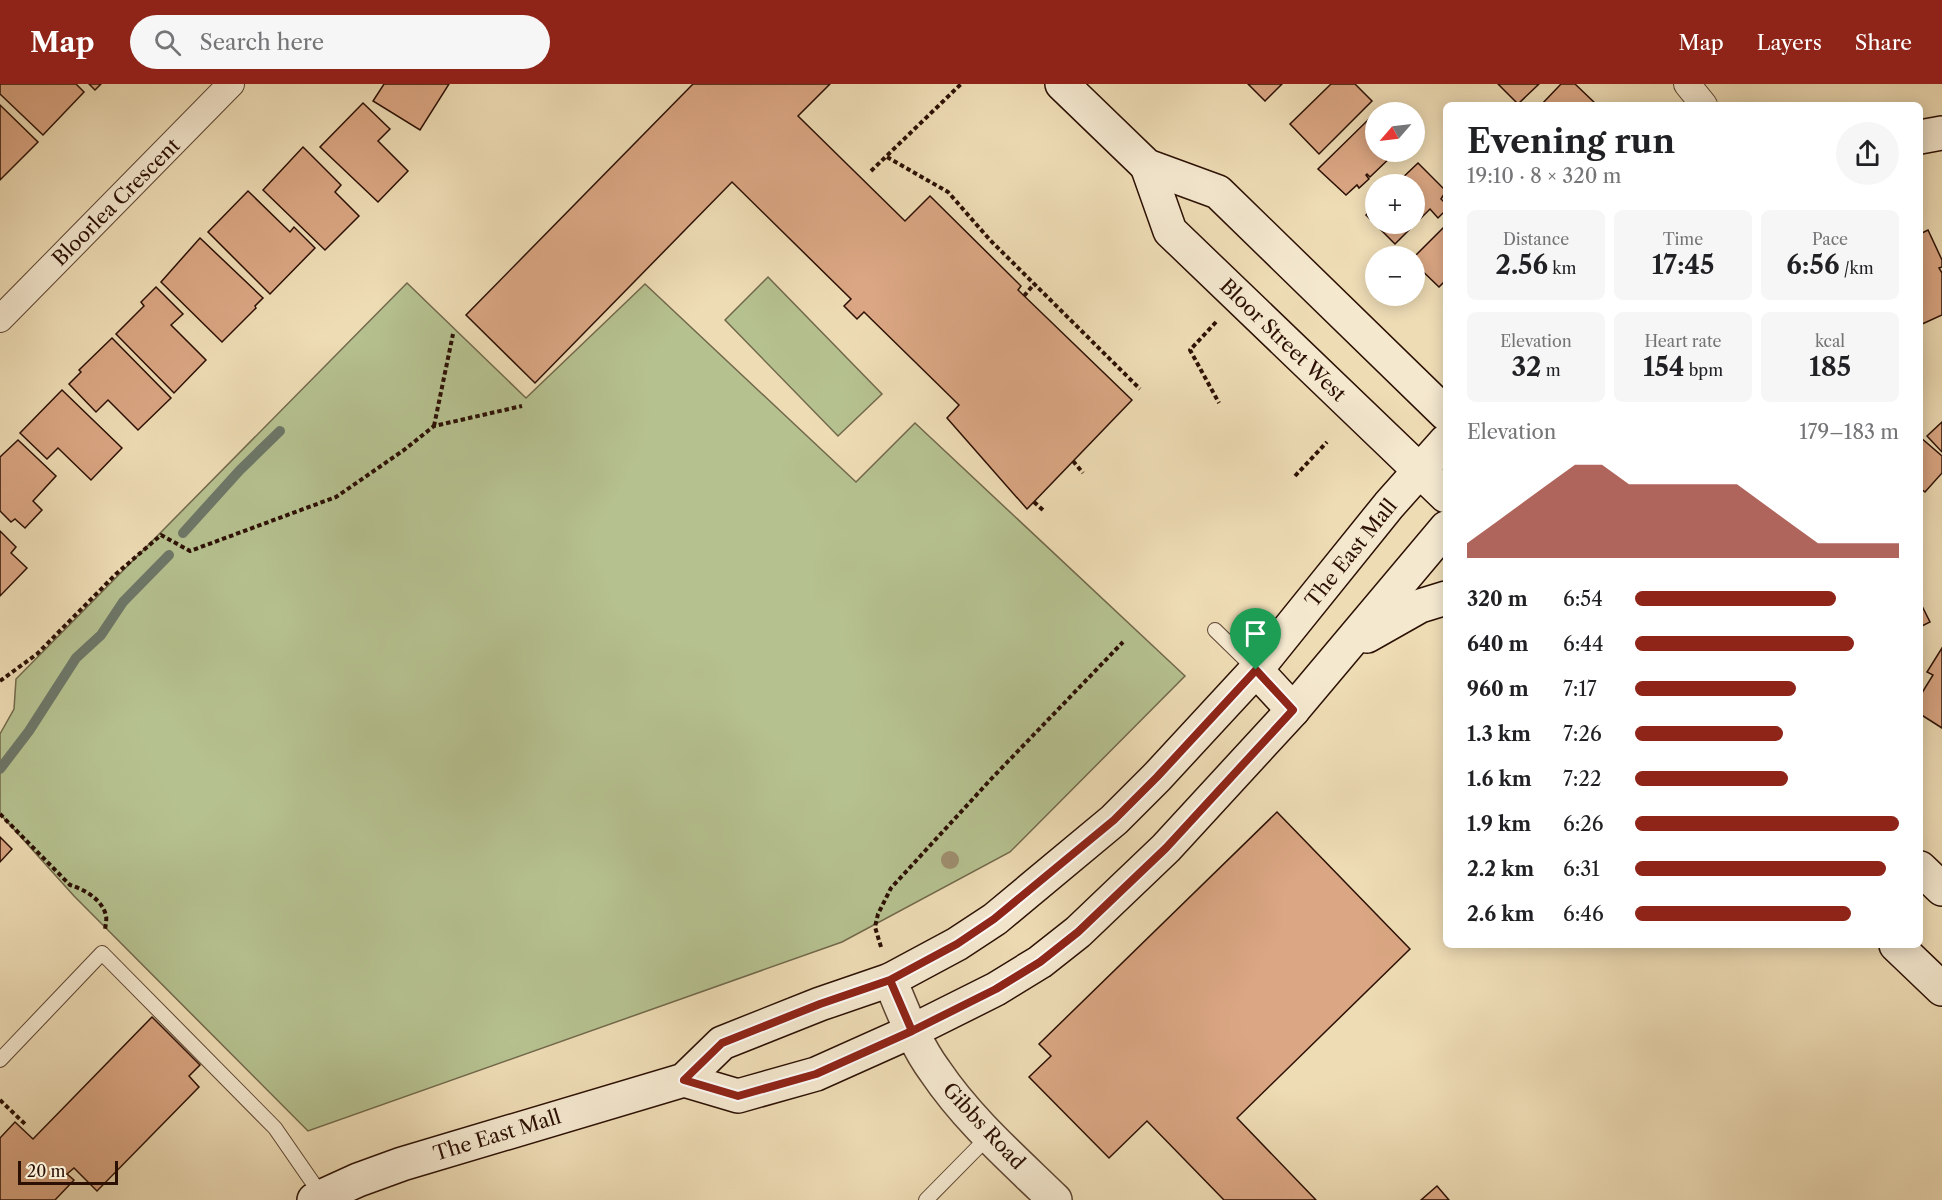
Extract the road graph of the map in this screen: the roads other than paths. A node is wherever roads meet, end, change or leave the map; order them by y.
1 (231, 84) edge
2 (1062, 84) edge
3 (1687, 84) edge
4 (1702, 102) edge
5 (1942, 133) edge
6 (1923, 136) edge
7 (1147, 166) junction
8 (0, 319) edge
9 (1443, 411) edge
10 (1443, 444) edge
11 (1419, 472) junction
12 (1443, 493) edge
13 (1443, 532) edge
14 (1443, 599) edge
15 (1215, 630) dead end
16 (1345, 650) junction
17 (1256, 670) junction
18 (1293, 710) junction
19 (1923, 871) edge
20 (1942, 889) edge
21 (1899, 948) edge
22 (890, 980) junction
23 (1942, 989) edge
24 (912, 1031) junction
25 (0, 1060) edge
26 (684, 1080) junction
27 (990, 1135) junction
28 (318, 1198) edge
29 (926, 1200) edge
30 (1055, 1200) edge

1 - 8 street, Bloorlea Crescent
2 - 7 main road, Bloor Street West
3 - 4 street
5 - 6 main road
7 - 9 main road, Bloor Street West
7 - 11 main road, Bloor Street West
10 - 11 main road, The East Mall
11 - 12 main road, Bloor Street West
11 - 17 main road, The East Mall
13 - 16 main road
14 - 16 main road
15 - 17 lane
16 - 18 main road
17 - 18 main road
17 - 22 main road, The East Mall
18 - 24 main road
19 - 20 main road
21 - 23 main road
22 - 24 main road, Gibbs Road
22 - 26 main road, The East Mall
24 - 26 main road
24 - 27 main road, Gibbs Road
25 - 28 lane
26 - 28 main road, The East Mall
27 - 29 lane
27 - 30 main road, Gibbs Road

